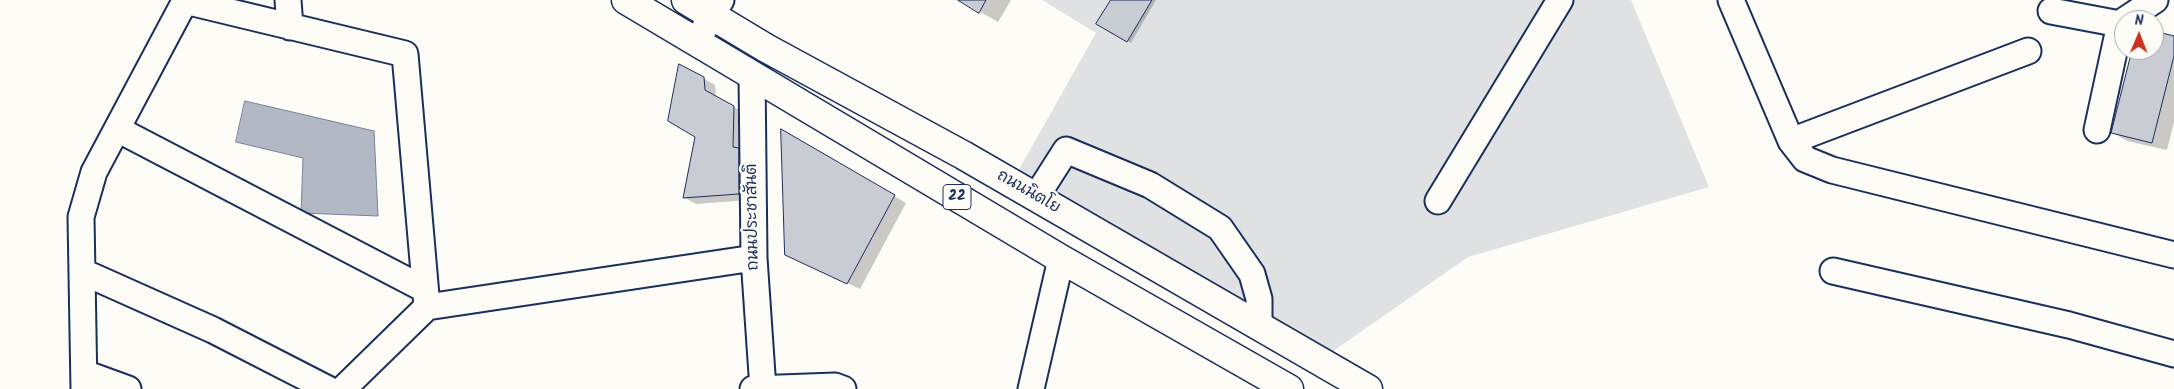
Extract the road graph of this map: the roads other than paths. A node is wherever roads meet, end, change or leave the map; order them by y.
1 (626, 0) edge
2 (686, 0) edge
3 (1560, 0) edge
4 (1730, 0) edge
5 (2156, 0) edge
6 (186, 1) edge
7 (286, 1) edge
8 (716, 7) edge
9 (2141, 10) edge
10 (2051, 11) dead end
11 (2114, 21) edge
12 (290, 26) junction
13 (697, 42) junction
14 (766, 48) junction
15 (2028, 51) dead end
16 (2114, 60) edge
17 (752, 74) junction
18 (117, 129) junction
19 (2098, 130) dead end
20 (1791, 141) junction
21 (1036, 197) junction
22 (1438, 201) dead end
23 (2174, 255) edge
24 (754, 258) junction
25 (1061, 259) junction
26 (1833, 271) dead end
27 (83, 272) junction
28 (1183, 283) junction
29 (426, 298) junction
30 (1164, 317) junction
31 (1259, 325) junction
32 (2174, 354) edge
33 (84, 381) edge
34 (128, 389) edge
35 (328, 389) edge
36 (343, 389) edge
37 (759, 389) edge
38 (844, 389) edge
39 (1032, 389) edge
40 (1289, 389) edge
41 (1368, 389) edge

1 - 13 main road, 22
2 - 8 main road, ถนนนิตโย / 22
3 - 22 street
4 - 20 street
5 - 9 street
6 - 12 street
6 - 18 street
7 - 12 street
8 - 13 street
8 - 14 main road, ถนนนิตโย / 22
10 - 11 street
12 - 29 street
13 - 17 main road, 22
14 - 17 main road, ถนนประชาสันติ
14 - 21 main road, ถนนนิตโย / 22
15 - 20 street
16 - 19 street
17 - 24 street, ถนนประชาสันติ
17 - 25 main road, 22
18 - 27 street
18 - 29 street
20 - 23 street
21 - 28 main road, ถนนนิตโย / 22
21 - 31 street
24 - 29 street
24 - 37 street, ถนนประชาสันติ
25 - 30 main road, 22
25 - 39 street
26 - 32 street
27 - 33 street
27 - 35 street
28 - 30 main road
28 - 31 main road, ถนนนิตโย / 22
29 - 36 street
30 - 40 main road, 22
31 - 41 main road, ถนนนิตโย / 22
33 - 34 street
37 - 38 street

